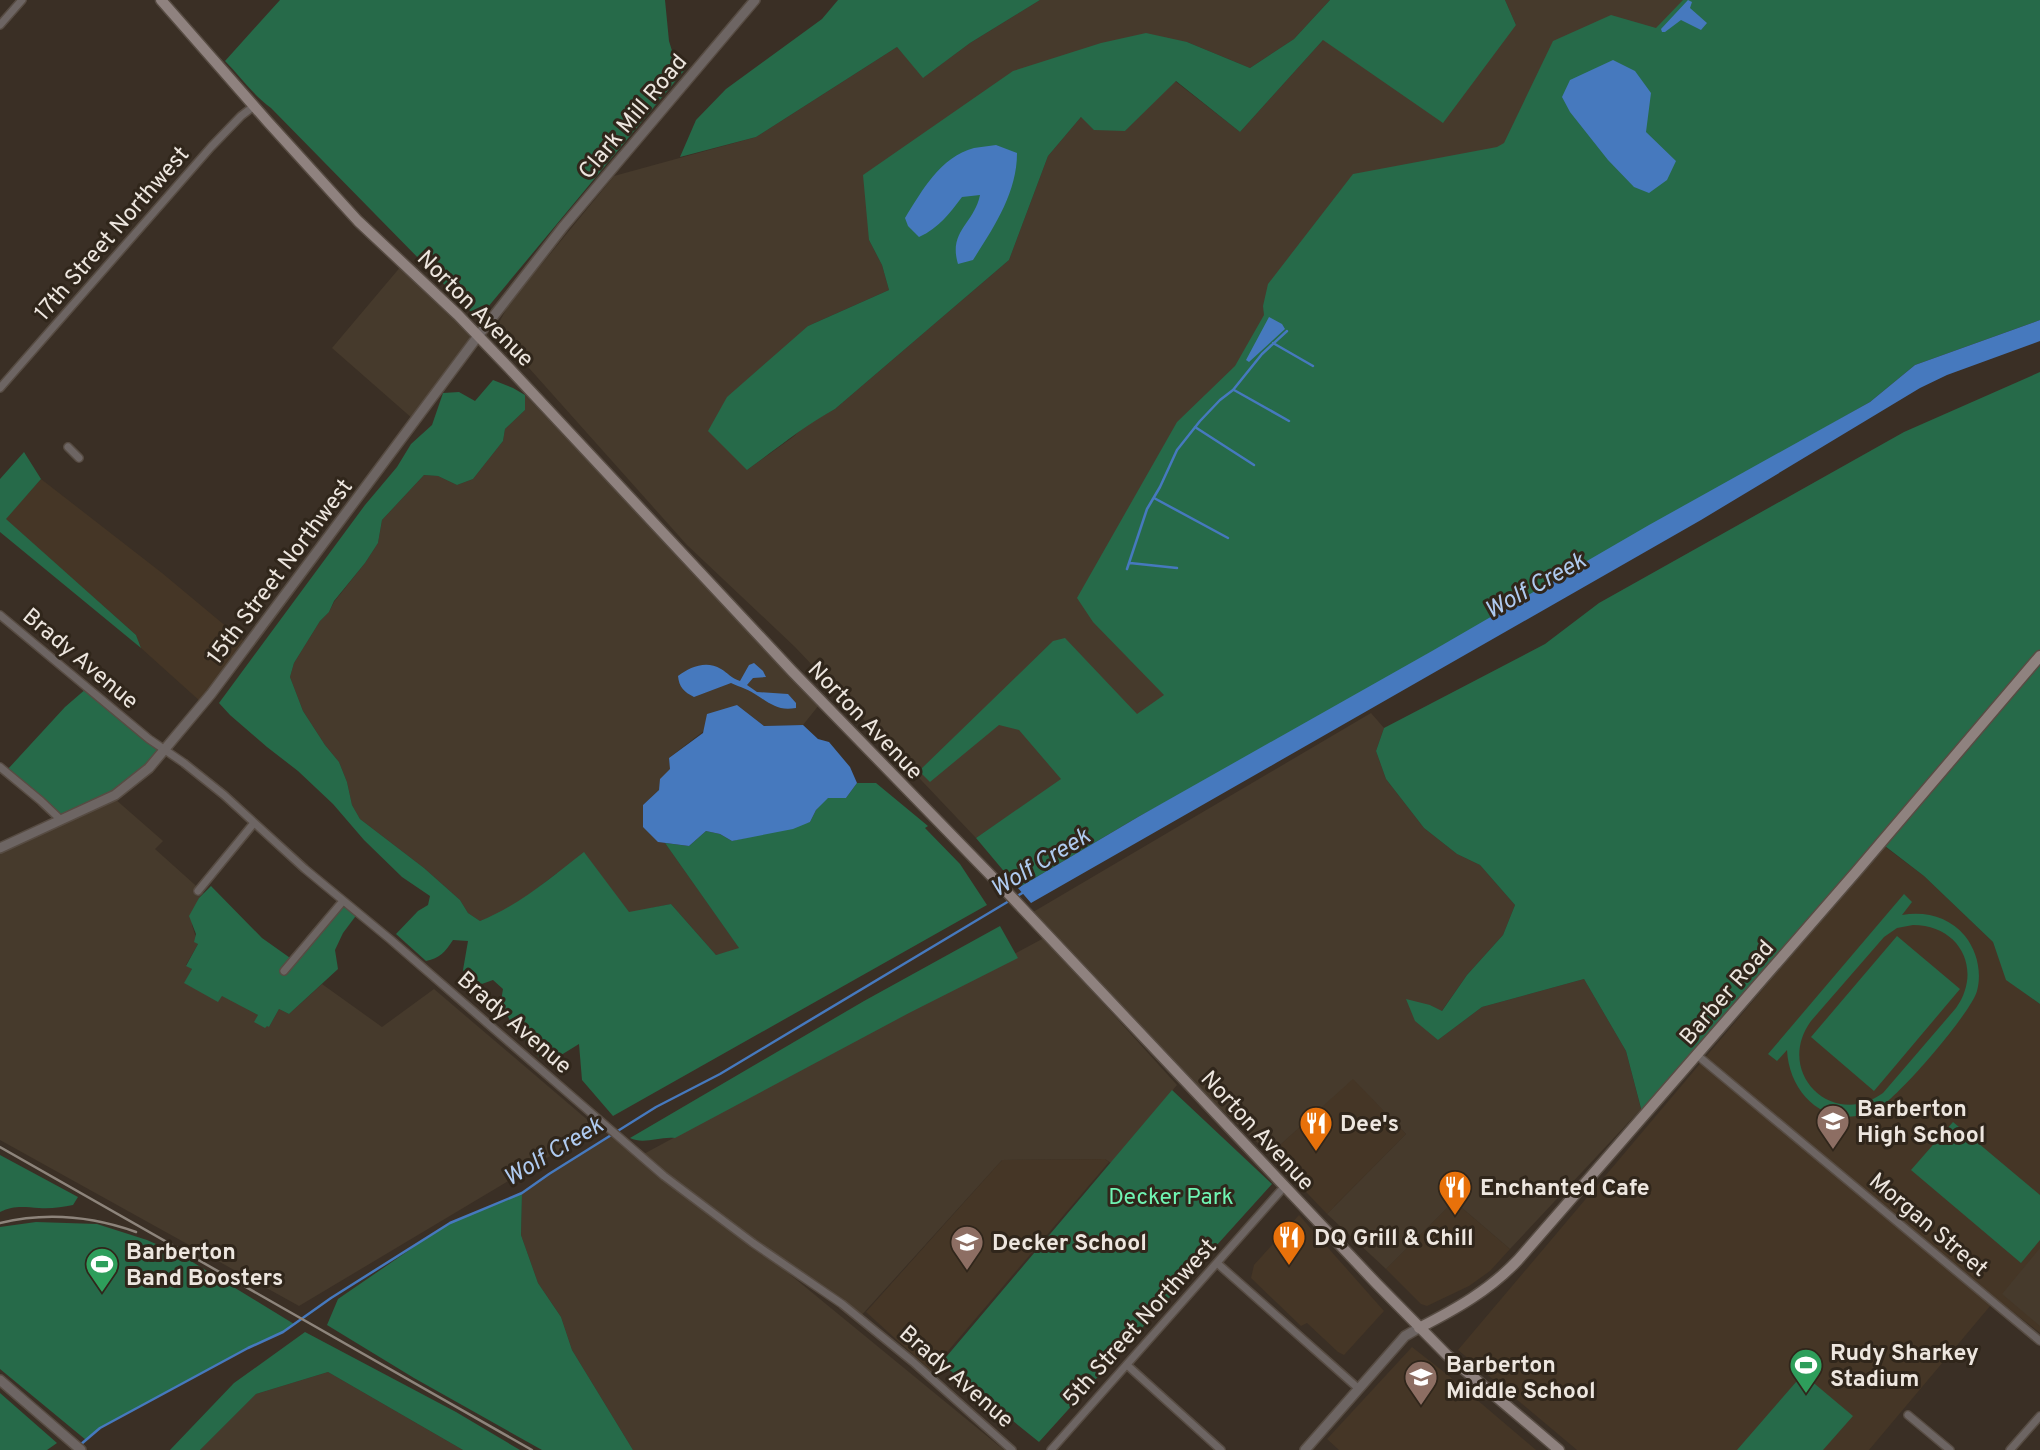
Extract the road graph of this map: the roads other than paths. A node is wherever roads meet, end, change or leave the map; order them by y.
1 (22, 0) edge
2 (162, 0) edge
3 (755, 0) edge
4 (0, 25) edge
5 (254, 106) junction
6 (538, 258) joint
7 (478, 336) junction
8 (0, 388) edge
9 (68, 447) dead end
10 (79, 458) dead end
11 (0, 615) edge
12 (2040, 656) edge
13 (165, 750) junction
14 (0, 767) edge
15 (61, 820) junction
16 (254, 823) junction
17 (0, 848) edge
18 (198, 891) dead end
19 (343, 901) junction
20 (284, 971) dead end
21 (1697, 1055) junction
22 (1284, 1187) junction
23 (1217, 1263) junction
24 (1419, 1328) junction
25 (2040, 1341) edge
26 (1127, 1364) junction
27 (0, 1380) edge
28 (1359, 1389) junction
29 (1908, 1415) dead end
30 (2040, 1416) edge
31 (81, 1450) edge
32 (1012, 1450) edge
33 (1051, 1450) edge
34 (1221, 1450) edge
35 (1305, 1450) edge
36 (1559, 1450) edge
37 (1950, 1450) edge
38 (2010, 1450) edge

1 - 4 street
2 - 5 main road, Norton Avenue
3 - 6 street, Clark Mill Road
5 - 7 main road, Norton Avenue
5 - 8 street, 17th Street Northwest
6 - 7 street, 15th Street Northwest
7 - 13 street, 15th Street Northwest
7 - 22 main road, Norton Avenue
9 - 10 street
11 - 13 street, Brady Avenue
12 - 21 main road, Barber Road
13 - 15 street, 15th Street Northwest
13 - 16 street, Brady Avenue
14 - 15 street
15 - 17 street, 15th Street Northwest
16 - 18 street
16 - 19 street, Brady Avenue
19 - 20 street
19 - 32 street, Brady Avenue
21 - 24 main road, Barber Road
21 - 25 street, Morgan Street
22 - 23 street, 5th Street Northwest
22 - 24 main road, Norton Avenue
23 - 26 street, 5th Street Northwest
23 - 28 street
24 - 28 street
24 - 36 main road, Norton Avenue
26 - 33 street, 5th Street Northwest
26 - 34 street
27 - 31 street
28 - 35 street
29 - 37 street
30 - 38 street

